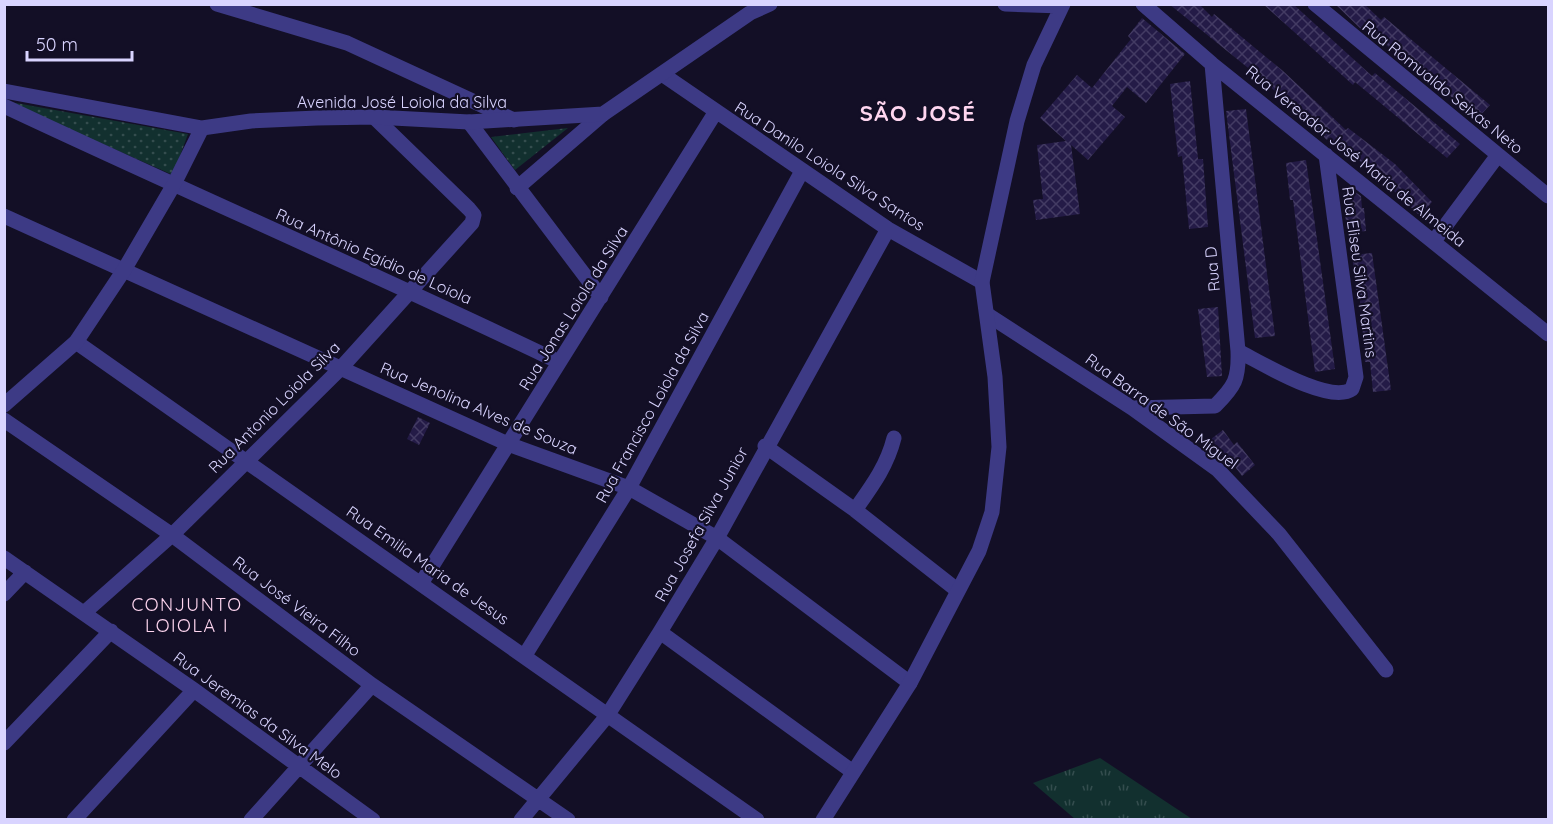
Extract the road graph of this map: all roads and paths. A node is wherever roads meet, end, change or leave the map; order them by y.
1 (217, 4) edge
2 (770, 4) edge
3 (1005, 4) edge
4 (1143, 4) edge
5 (1315, 4) edge
6 (1062, 5) edge
7 (1212, 64) junction
8 (662, 74) junction
9 (4, 91) edge
10 (4, 106) edge
11 (715, 113) junction
12 (603, 114) junction
13 (374, 117) junction
14 (514, 120) junction
15 (469, 122) junction
16 (202, 128) junction
17 (1326, 155) junction
18 (1498, 155) junction
19 (802, 171) junction
20 (173, 186) junction
21 (517, 188) junction
22 (1548, 196) edge
23 (4, 216) edge
24 (888, 229) junction
25 (1434, 241) junction
26 (124, 270) junction
27 (982, 282) junction
28 (412, 292) junction
29 (601, 297) junction
30 (988, 315) junction
31 (1548, 334) edge
32 (76, 342) junction
33 (1238, 351) junction
34 (559, 362) junction
35 (340, 369) junction
36 (4, 405) edge
37 (1132, 408) junction
38 (4, 420) edge
39 (894, 438) dead end
40 (508, 444) junction
41 (765, 446) junction
42 (247, 460) junction
43 (629, 488) junction
44 (855, 510) junction
45 (172, 535) junction
46 (717, 537) junction
47 (4, 558) edge
48 (25, 572) junction
49 (422, 582) junction
50 (957, 590) junction
51 (4, 594) edge
52 (85, 612) junction
53 (111, 631) junction
54 (660, 632) junction
55 (525, 655) junction
56 (1386, 670) dead end
57 (910, 683) junction
58 (372, 685) junction
59 (195, 690) junction
60 (607, 716) junction
61 (4, 743) edge
62 (298, 768) junction
63 (853, 772) junction
64 (538, 801) junction
65 (74, 819) edge
66 (251, 819) edge
67 (373, 819) edge
68 (521, 819) edge
69 (568, 819) edge
70 (757, 819) edge
71 (824, 819) edge

1 - 14 street
2 - 8 street
3 - 6 street
4 - 7 street, Rua Vereador José Maria de Almeida
5 - 18 street, Rua Romualdo Seixas Neto
6 - 27 street
7 - 17 street, Rua Vereador José Maria de Almeida
7 - 33 street, Rua D
8 - 11 street, Rua Danilo Loiola Silva Santos
8 - 12 street
9 - 16 street, Avenida José Loiola da Silva
10 - 20 street, Rua Antônio Egídio de Loiola
11 - 19 street, Rua Danilo Loiola Silva Santos
11 - 29 street, Rua Jonas Loiola da Silva
12 - 14 street, Avenida José Loiola da Silva
12 - 21 street
13 - 15 street, Avenida José Loiola da Silva
13 - 16 street, Avenida José Loiola da Silva
13 - 28 street, Rua Antonio Loiola Silva
14 - 15 street, Avenida José Loiola da Silva
15 - 21 street
16 - 20 street
17 - 25 street, Rua Vereador José Maria de Almeida
17 - 33 street, Rua Eliseu Silva Martins
18 - 22 street, Rua Romualdo Seixas Neto
18 - 25 street
19 - 24 street, Rua Danilo Loiola Silva Santos
19 - 43 street, Rua Francisco Loiola da Silva
20 - 26 street
20 - 28 street, Rua Antônio Egídio de Loiola
21 - 29 street
23 - 26 street, Rua Jenolina Alves de Souza
24 - 27 street, Rua Danilo Loiola Silva Santos
24 - 41 street, Rua Josefa Silva Junior
25 - 31 street, Rua Vereador José Maria de Almeida
26 - 32 street
26 - 35 street, Rua Jenolina Alves de Souza
27 - 30 street
28 - 34 street, Rua Antônio Egídio de Loiola
28 - 35 street, Rua Antonio Loiola Silva
29 - 34 street, Rua Jonas Loiola da Silva
30 - 37 street, Rua Barra de São Miguel
30 - 50 street
32 - 36 street
32 - 42 street, Rua Emilia Maria de Jesus
33 - 37 street, Rua D
34 - 40 street, Rua Jonas Loiola da Silva
35 - 40 street, Rua Jenolina Alves de Souza
35 - 42 street, Rua Antonio Loiola Silva
37 - 56 street, Rua Barra de São Miguel
38 - 45 street, Rua José Vieira Filho
39 - 44 street
40 - 43 street, Rua Jenolina Alves de Souza
40 - 49 street, Rua Jonas Loiola da Silva
41 - 44 street
41 - 46 street, Rua Josefa Silva Junior
42 - 45 street, Rua Antonio Loiola Silva
42 - 49 street, Rua Emilia Maria de Jesus
43 - 46 street, Rua Jenolina Alves de Souza
43 - 55 street, Rua Francisco Loiola da Silva
44 - 50 street
45 - 52 street, Rua Antonio Loiola Silva
45 - 58 street, Rua José Vieira Filho
46 - 54 street, Rua Josefa Silva Junior
46 - 57 street, Rua Jenolina Alves de Souza
47 - 48 street, Rua Jeremias da Silva Melo
48 - 51 street
48 - 52 street, Rua Jeremias da Silva Melo
49 - 55 street, Rua Emilia Maria de Jesus
50 - 57 street
52 - 53 street, Rua Jeremias da Silva Melo
53 - 59 street, Rua Jeremias da Silva Melo
53 - 61 street
54 - 60 street, Rua Josefa Silva Junior
54 - 63 street
55 - 60 street, Rua Emilia Maria de Jesus
57 - 63 street
58 - 62 street
58 - 64 street, Rua José Vieira Filho
59 - 62 street, Rua Jeremias da Silva Melo
59 - 65 street
60 - 64 street, Rua Josefa Silva Junior
60 - 70 street, Rua Emilia Maria de Jesus
62 - 66 street
62 - 67 street, Rua Jeremias da Silva Melo
63 - 71 street
64 - 68 street, Rua Josefa Silva Junior
64 - 69 street, Rua José Vieira Filho

